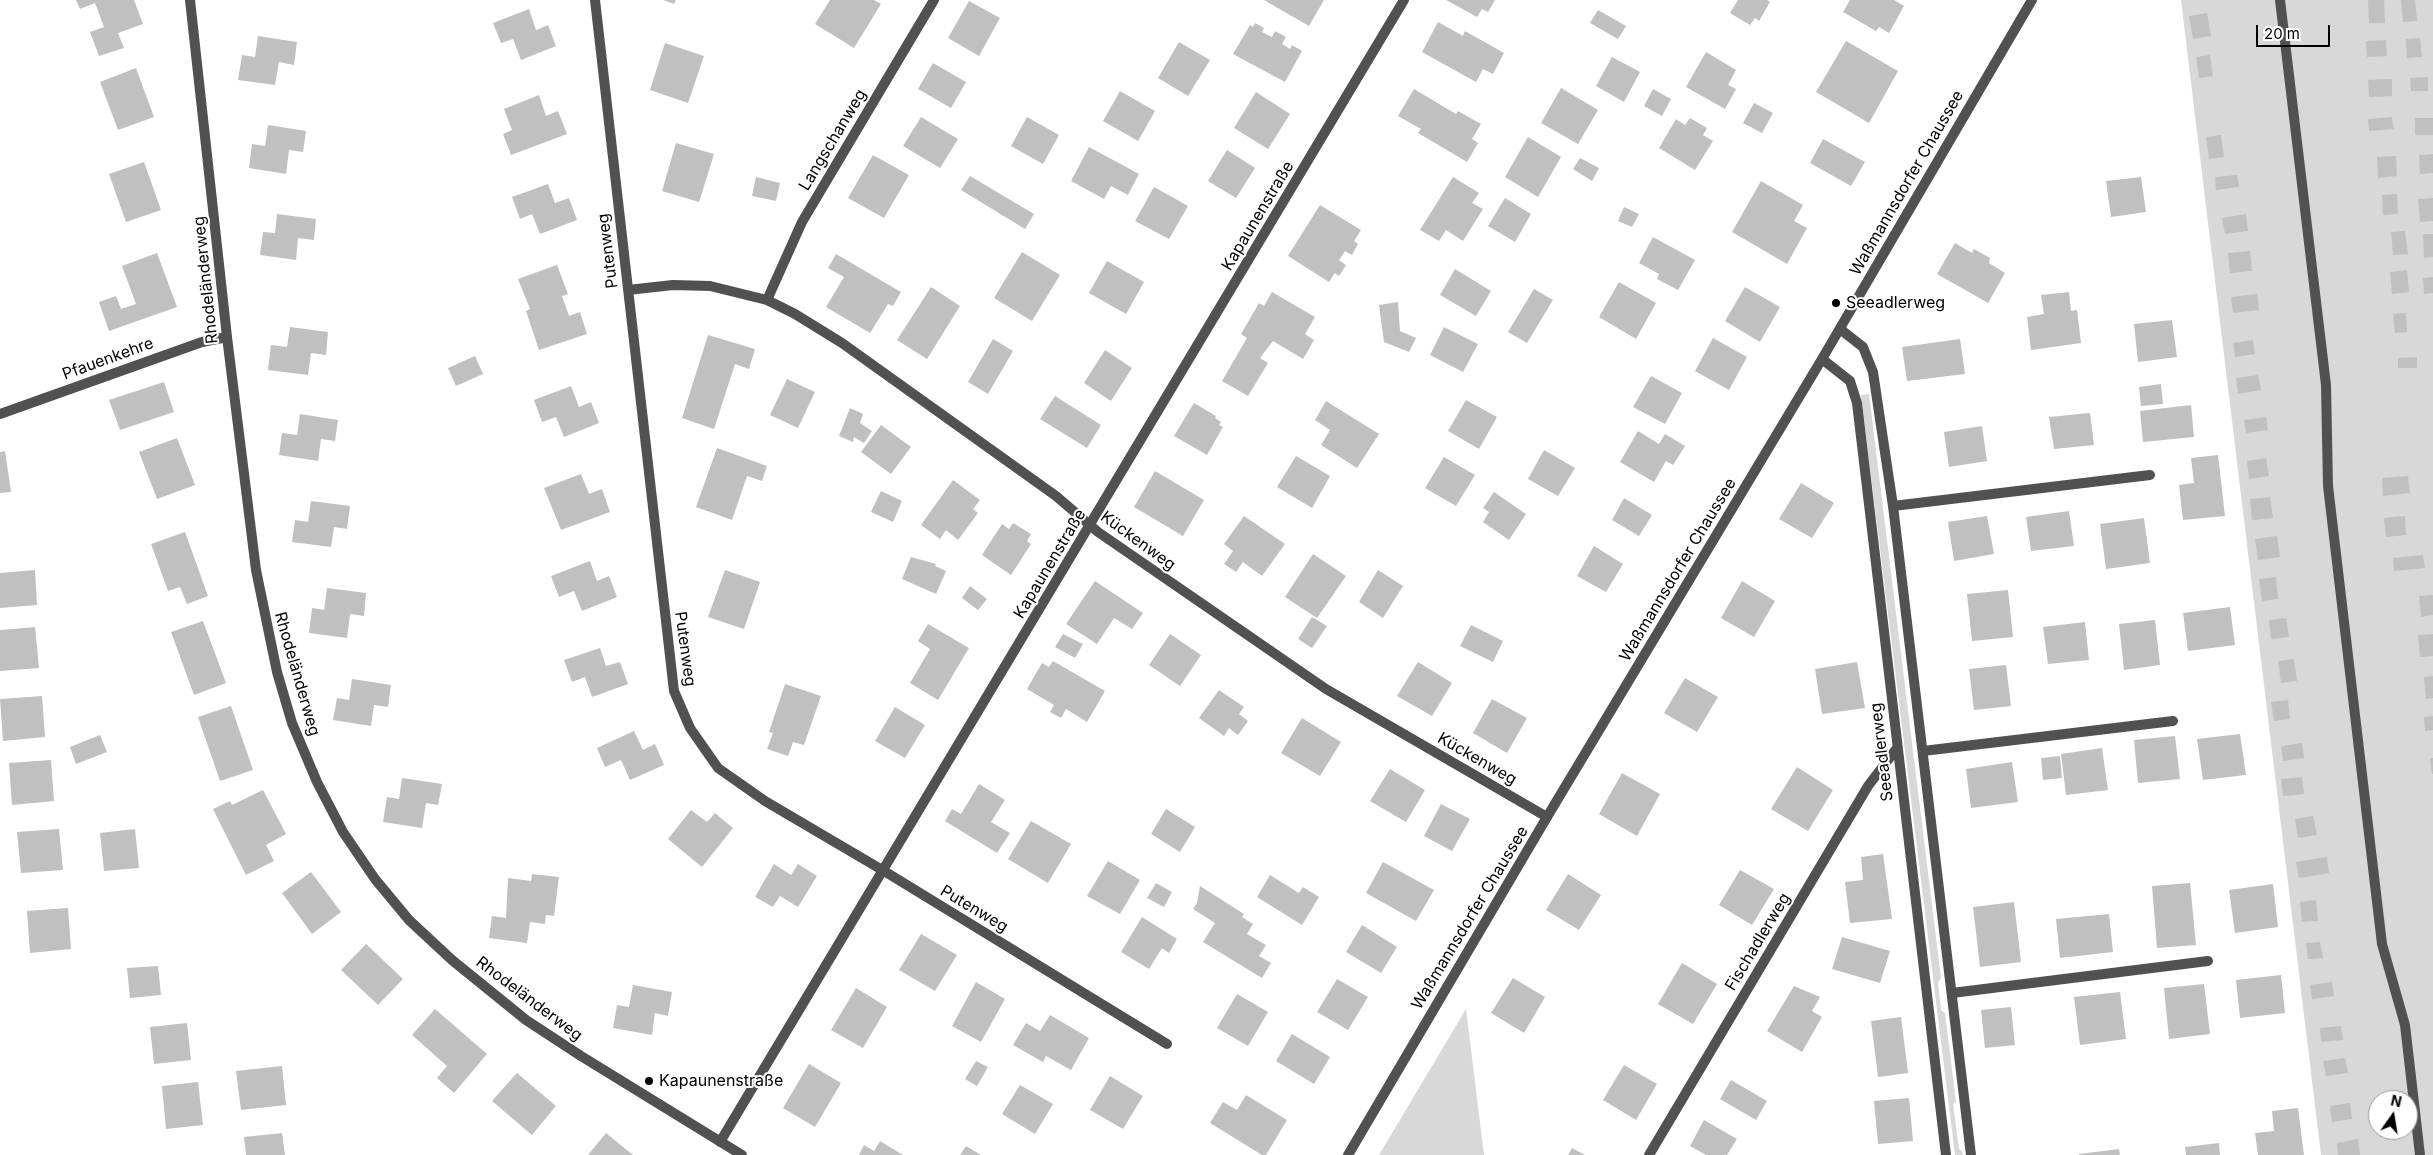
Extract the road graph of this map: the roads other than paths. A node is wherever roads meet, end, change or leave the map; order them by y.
1 (190, 0) edge
2 (595, 0) edge
3 (934, 0) edge
4 (1404, 0) edge
5 (2032, 0) edge
6 (2280, 0) edge
7 (628, 290) junction
8 (767, 300) junction
9 (1840, 329) junction
10 (227, 337) junction
11 (1822, 359) junction
12 (0, 414) edge
13 (2150, 474) dead end
14 (1893, 506) junction
15 (1090, 526) junction
16 (2172, 722) dead end
17 (1897, 748) junction
18 (1923, 751) junction
19 (1547, 817) junction
20 (884, 871) junction
21 (2208, 961) dead end
22 (1952, 993) junction
23 (1167, 1044) dead end
24 (720, 1142) junction
25 (742, 1155) edge
26 (1348, 1155) edge
27 (1649, 1155) edge
28 (1946, 1155) edge
29 (1971, 1155) edge
30 (2420, 1155) edge

1 - 10 street, Rhodeländerweg
2 - 7 street, Putenweg
3 - 8 street, Langschanweg
4 - 15 street, Kapaunenstraße
5 - 9 street, Waßmannsdorfer Chaussee
6 - 30 street
7 - 8 street, Kückenweg
7 - 20 street, Putenweg
8 - 15 street, Kückenweg
9 - 11 street, Waßmannsdorfer Chaussee
9 - 14 street
10 - 12 street, Pfauenkehre
10 - 24 street, Rhodeländerweg
11 - 17 street, Seeadlerweg
11 - 19 street, Waßmannsdorfer Chaussee
13 - 14 street
14 - 18 street
15 - 19 street, Kückenweg
15 - 20 street, Kapaunenstraße
16 - 18 street
17 - 27 street, Fischadlerweg
17 - 28 street, Seeadlerweg
18 - 22 street
19 - 26 street, Waßmannsdorfer Chaussee
20 - 23 street, Putenweg
20 - 24 street, Kapaunenstraße
21 - 22 street
22 - 29 street
24 - 25 street, Rhodeländerweg

